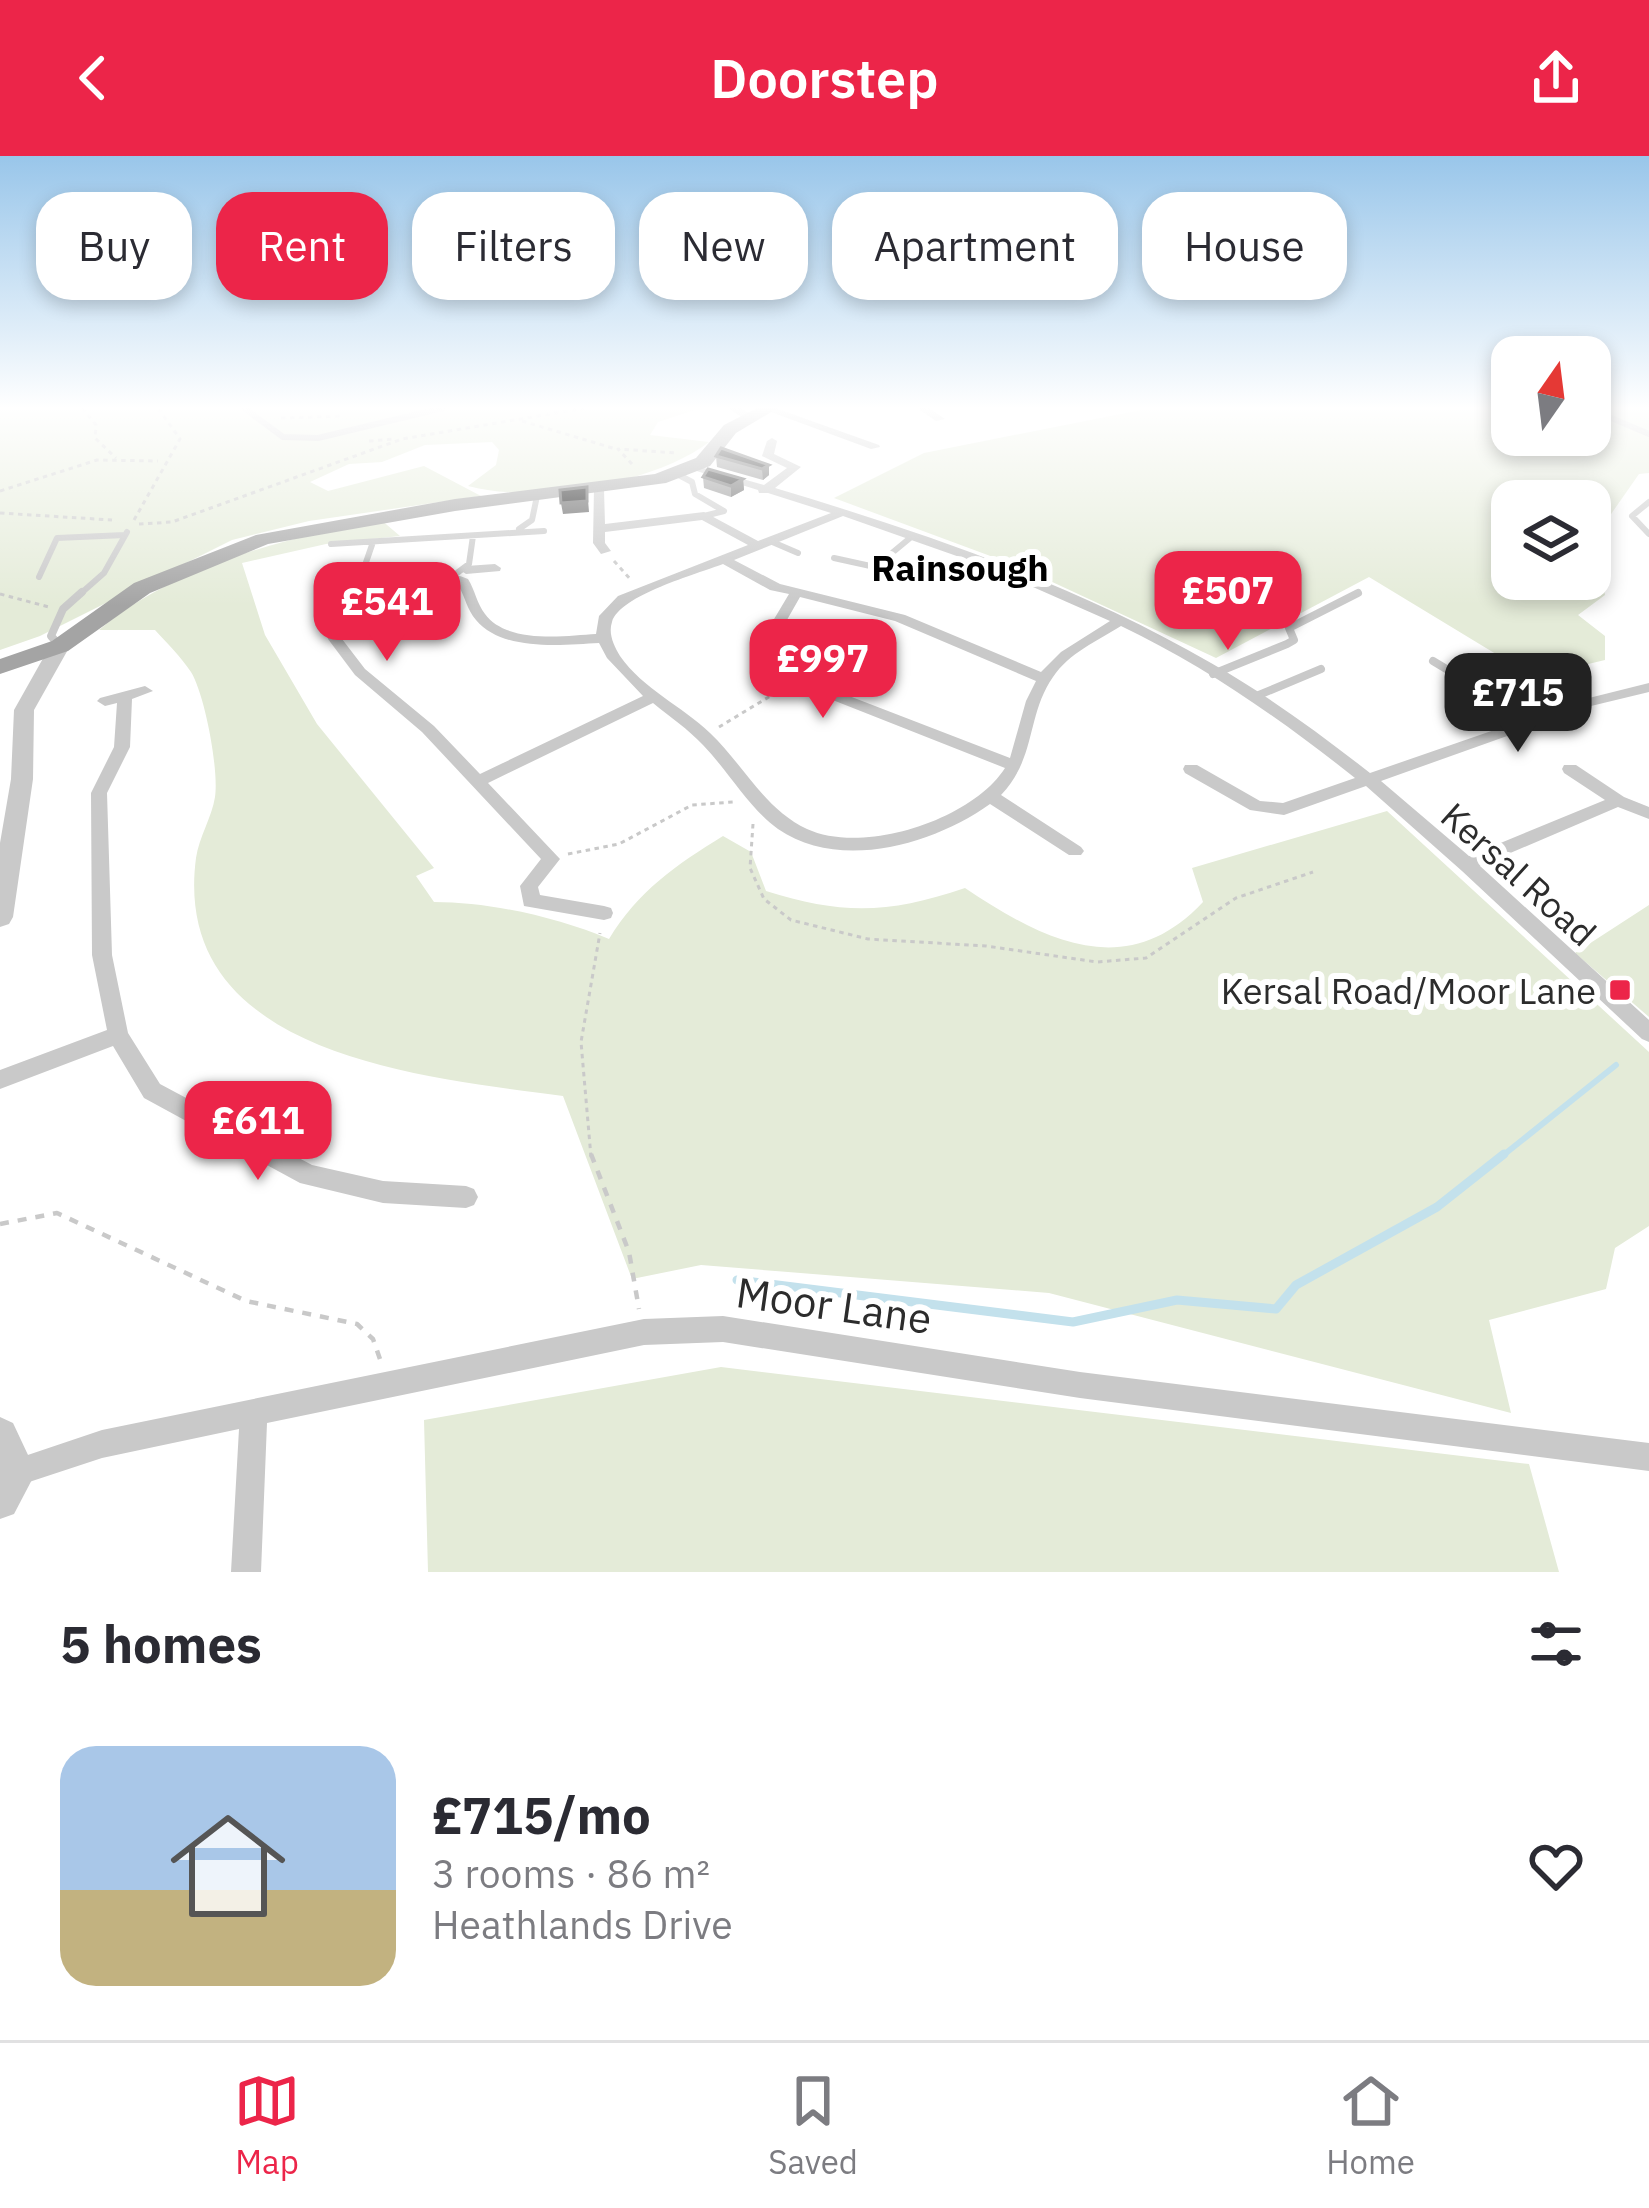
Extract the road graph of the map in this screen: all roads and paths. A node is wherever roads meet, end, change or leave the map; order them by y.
1 (39, 474) edge
2 (157, 474) edge
3 (304, 474) edge
4 (642, 474) edge
5 (671, 474) edge
6 (692, 474) edge
7 (716, 474) edge
8 (786, 474) edge
9 (649, 482) junction
10 (598, 490) junction
11 (0, 491) edge
12 (764, 491) junction
13 (537, 496) junction
14 (1649, 502) edge
15 (0, 513) edge
16 (838, 514) junction
17 (704, 516) junction
18 (112, 520) dead end
19 (598, 529) junction
20 (128, 530) junction
21 (519, 530) junction
22 (544, 531) dead end
23 (1649, 534) edge
24 (473, 536) junction
25 (910, 538) junction
26 (373, 542) junction
27 (764, 543) junction
28 (331, 544) dead end
29 (605, 551) joint
30 (799, 554) dead end
31 (834, 558) dead end
32 (723, 559) junction
33 (495, 568) dead end
34 (459, 573) junction
35 (39, 577) dead end
36 (366, 580) junction
37 (641, 592) junction
38 (796, 592) junction
39 (1358, 593) dead end
40 (0, 594) edge
41 (63, 609) junction
42 (1119, 621) junction
43 (604, 638) junction
44 (60, 646) junction
45 (1433, 661) dead end
46 (0, 667) edge
47 (1321, 669) dead end
48 (1213, 674) junction
49 (1044, 679) junction
50 (793, 680) junction
51 (1649, 687) edge
52 (32, 690) junction
53 (146, 691) dead end
54 (655, 696) junction
55 (1254, 697) junction
56 (1534, 722) junction
57 (704, 736) junction
58 (1015, 766) junction
59 (1191, 769) dead end
60 (1570, 769) dead end
61 (476, 782) junction
62 (1374, 782) junction
63 (989, 796) junction
64 (1618, 802) junction
65 (758, 804) junction
66 (1649, 813) edge
67 (1076, 851) dead end
68 (551, 859) junction
69 (1465, 865) junction
70 (1312, 872) dead end
71 (604, 913) joint
72 (0, 917) edge
73 (1649, 1034) edge
74 (118, 1035) junction
75 (0, 1080) edge
76 (466, 1197) dead end
77 (0, 1224) edge
78 (644, 1332) junction
79 (389, 1386) junction
80 (254, 1415) junction
81 (0, 1436) edge
82 (1649, 1457) edge
83 (8, 1486) edge
84 (246, 1572) edge

1 - 11 path
2 - 20 path
3 - 20 path
4 - 9 path
5 - 9 main road
6 - 17 lane
7 - 12 street, Kersal Road
8 - 12 street
9 - 10 main road
10 - 13 main road
10 - 19 street
12 - 16 street, Kersal Road
13 - 21 lane
13 - 44 main road
14 - 23 lane
15 - 18 path
16 - 25 street, Kersal Road
16 - 27 street
17 - 19 street
17 - 27 street
19 - 29 street
20 - 35 lane
20 - 41 lane
21 - 22 lane
21 - 24 lane
24 - 26 lane
24 - 34 lane
25 - 31 lane
25 - 42 street, Kersal Road
26 - 28 lane
26 - 36 lane
27 - 30 lane
27 - 32 street
29 - 37 path
32 - 37 street
32 - 38 street
33 - 34 street
34 - 36 street
34 - 43 street
36 - 61 street
37 - 43 street
38 - 49 street
38 - 50 street
39 - 48 lane
40 - 41 path
41 - 44 lane
42 - 48 street, Kersal Road
42 - 49 street
43 - 54 street
44 - 46 main road
44 - 52 street
45 - 56 lane
46 - 52 street
47 - 55 lane
48 - 55 street, Kersal Road
49 - 58 street
50 - 57 path
50 - 58 street
51 - 56 street
52 - 72 street
53 - 74 street
54 - 57 street
54 - 61 street
55 - 62 street, Kersal Road
56 - 62 street
57 - 65 street
58 - 63 street
59 - 62 street
60 - 64 street
61 - 68 street
62 - 69 street, Kersal Road
63 - 65 street
63 - 67 street
64 - 66 street
64 - 69 street
65 - 68 path
65 - 70 path
68 - 71 street
69 - 73 street, Kersal Road
71 - 78 path
74 - 75 street
74 - 76 street
77 - 79 path
78 - 79 street, Moor Lane
78 - 82 street, Moor Lane
79 - 80 street, Moor Lane
80 - 83 street, Moor Lane
80 - 84 street
81 - 83 street

